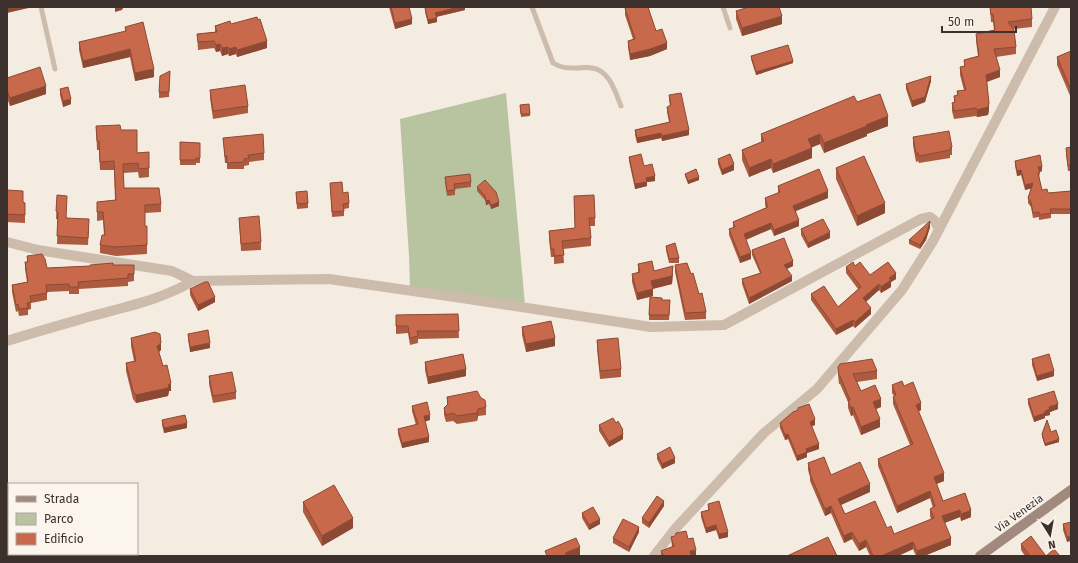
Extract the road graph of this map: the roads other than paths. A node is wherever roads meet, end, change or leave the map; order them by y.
1 (41, 7) edge
2 (532, 7) edge
3 (723, 7) edge
4 (1055, 7) edge
5 (730, 28) dead end
6 (55, 69) dead end
7 (621, 106) dead end
8 (939, 229) junction
9 (7, 242) edge
10 (193, 281) junction
11 (7, 341) edge
12 (1071, 490) edge
13 (654, 556) edge
14 (980, 556) edge

1 - 6 lane
2 - 7 lane
3 - 5 lane
4 - 8 street
8 - 10 street
8 - 13 street
9 - 10 street
10 - 11 street
12 - 14 main road, Via Venezia

